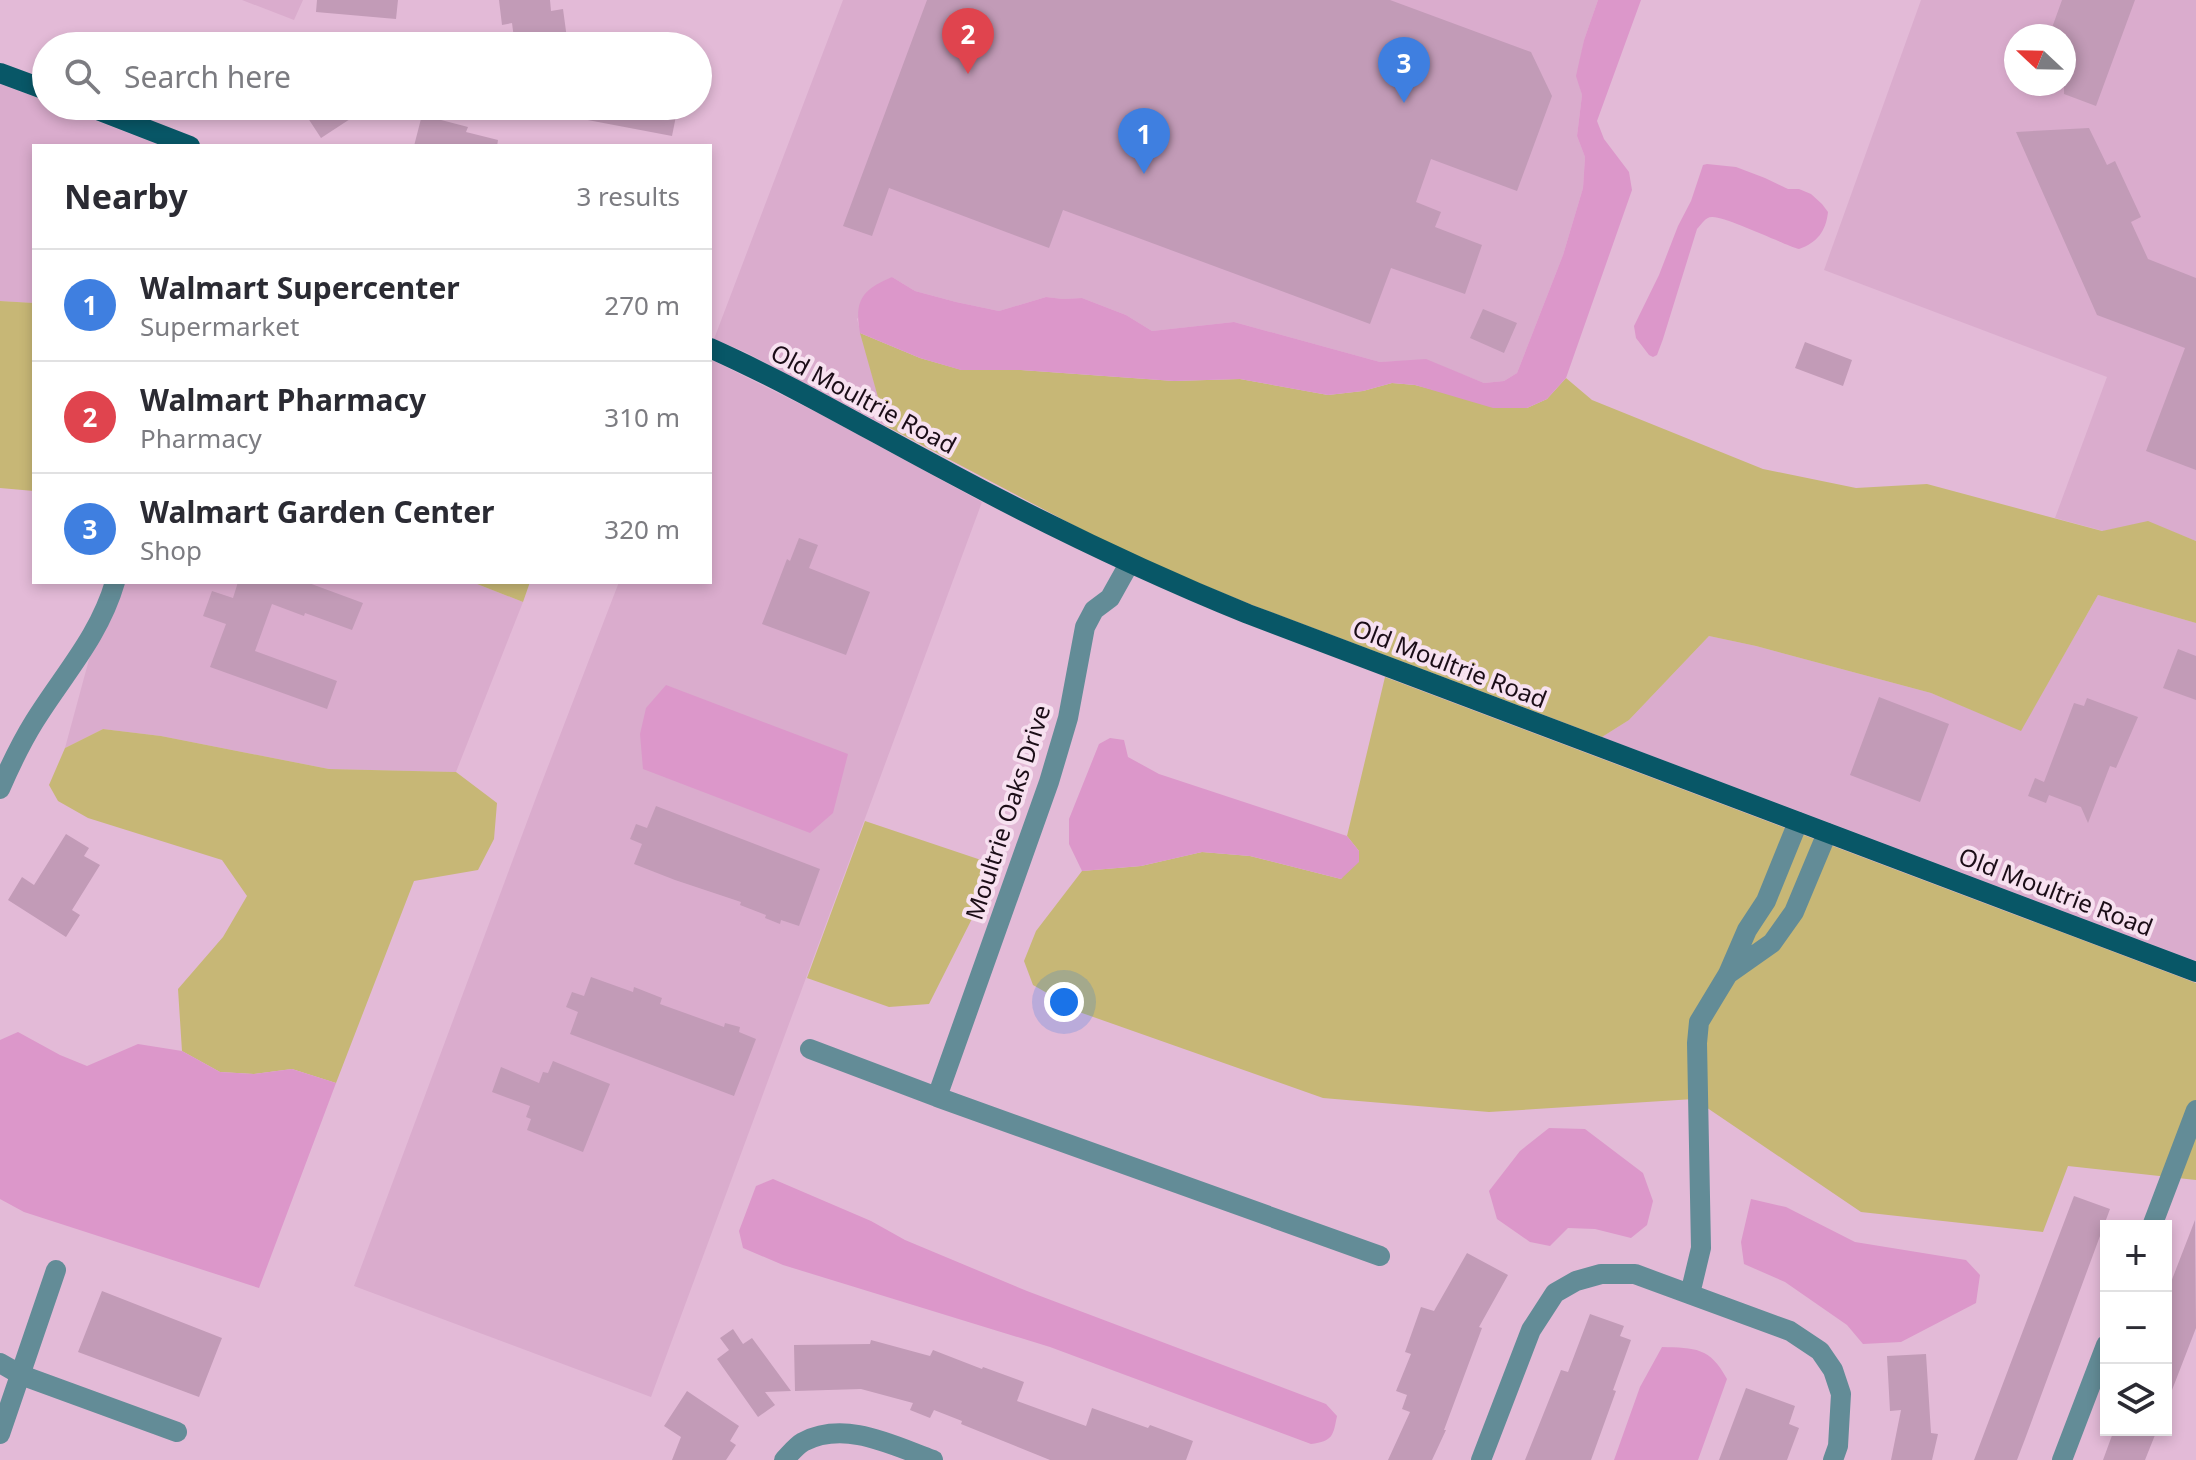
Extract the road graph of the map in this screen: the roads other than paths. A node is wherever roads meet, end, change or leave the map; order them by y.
1 (0, 73) edge
2 (32, 85) edge
3 (123, 120) edge
4 (185, 144) edge
5 (712, 349) edge
6 (1129, 564) junction
7 (114, 584) edge
8 (0, 789) edge
9 (1798, 822) junction
10 (1827, 833) junction
11 (2196, 972) edge
12 (1728, 974) junction
13 (810, 1049) dead end
14 (937, 1097) junction
15 (2196, 1110) edge
16 (2154, 1220) edge
17 (1380, 1256) dead end
18 (56, 1270) dead end
19 (1690, 1294) junction
20 (2100, 1361) edge
21 (0, 1363) edge
22 (21, 1375) junction
23 (177, 1432) dead end
24 (0, 1434) edge
25 (784, 1460) edge
26 (933, 1460) edge
27 (1481, 1460) edge
28 (1833, 1460) edge
29 (2062, 1460) edge

1 - 2 main road
3 - 4 main road
5 - 6 main road, Old Moultrie Road
6 - 9 main road, Old Moultrie Road
6 - 14 street, Moultrie Oaks Drive
7 - 8 street
9 - 10 main road, Old Moultrie Road
9 - 12 street
10 - 11 main road, Old Moultrie Road
10 - 12 street
12 - 19 street
13 - 14 street
14 - 17 street
15 - 16 street
18 - 22 street
19 - 27 street
19 - 28 street
20 - 29 street
21 - 22 street
22 - 23 street
22 - 24 street
25 - 26 street

